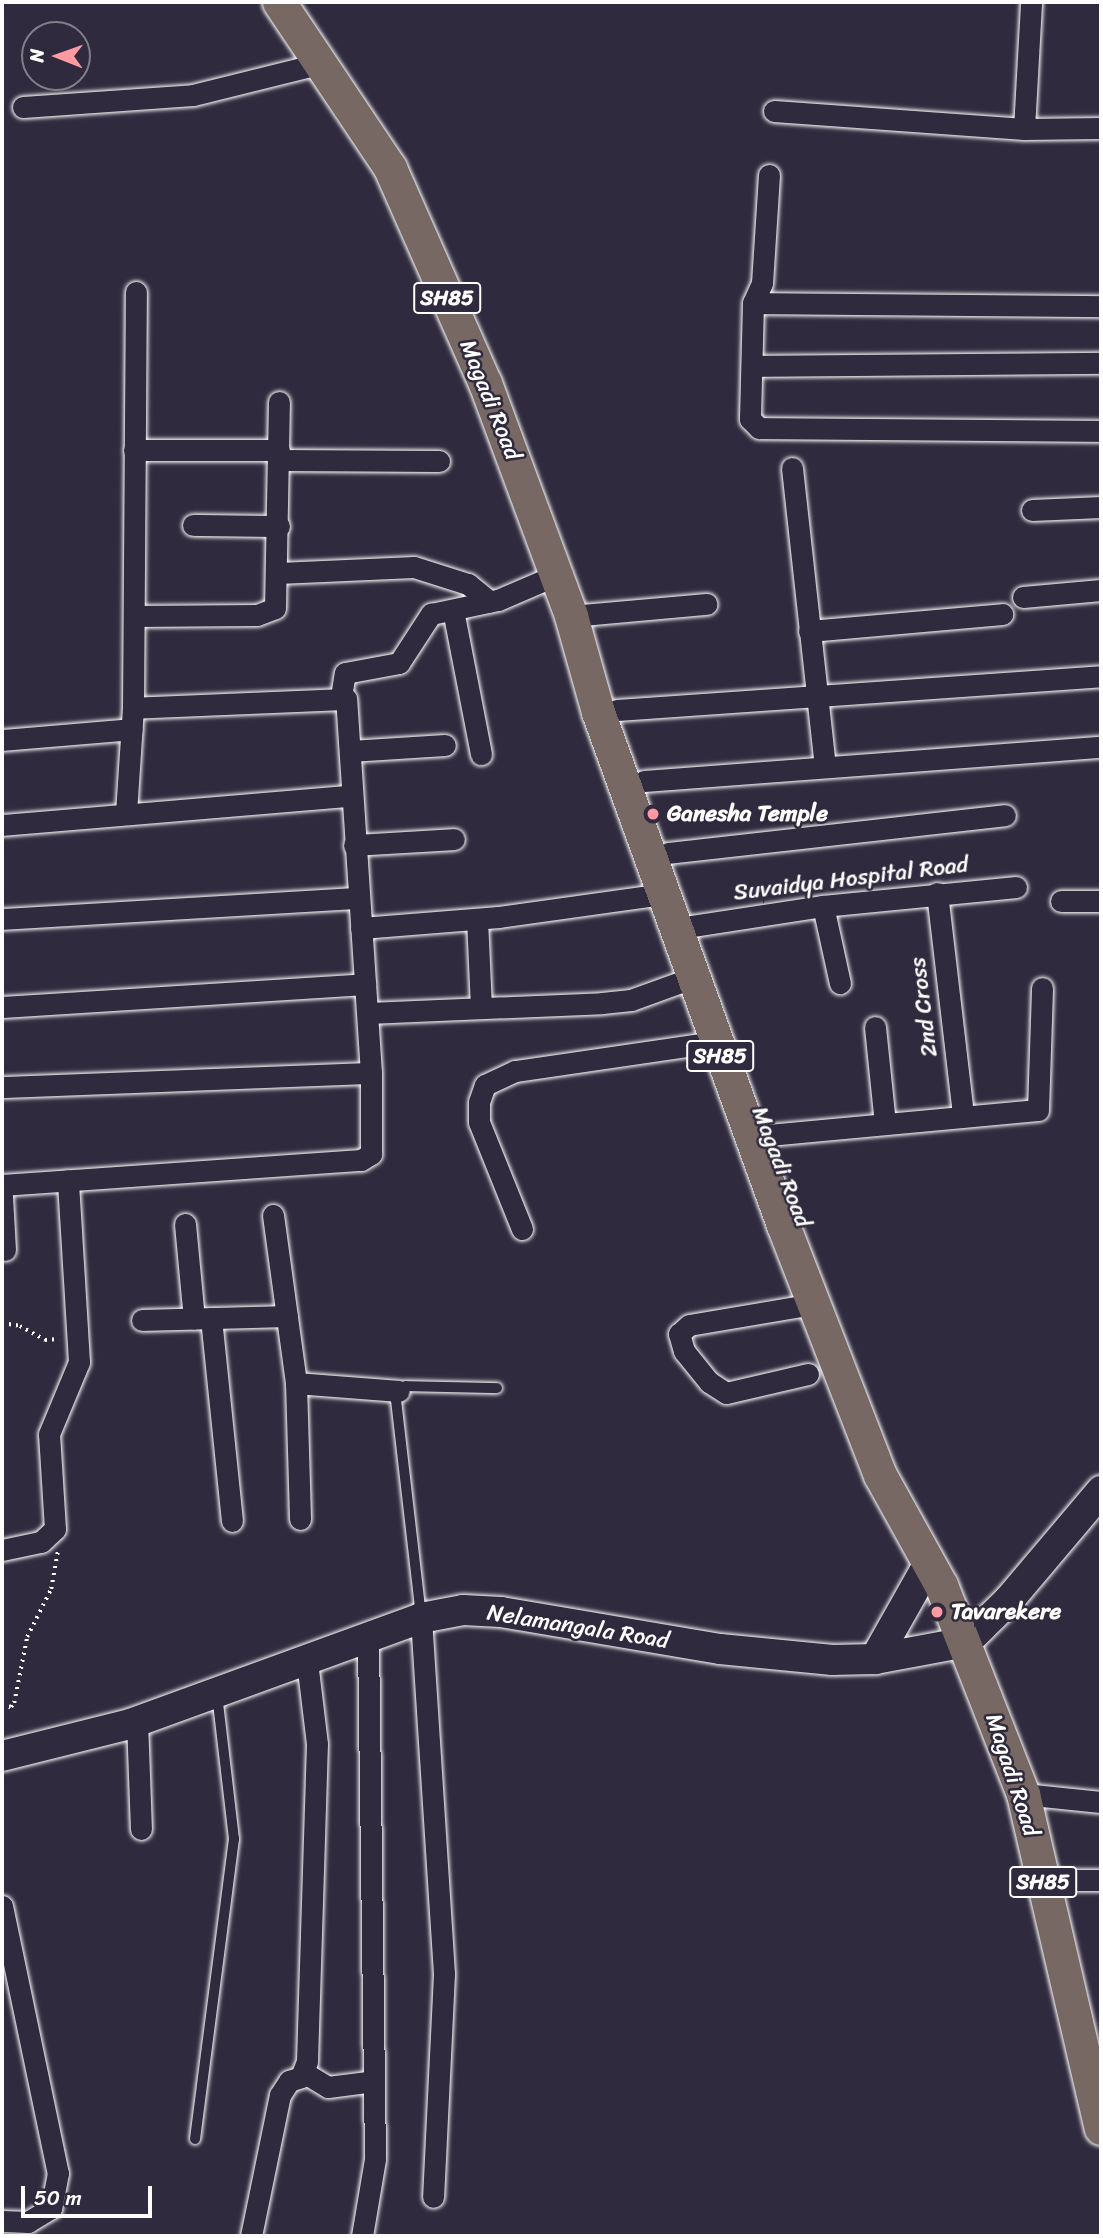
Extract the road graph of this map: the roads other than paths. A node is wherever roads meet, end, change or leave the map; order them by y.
1 (279, 2) edge
2 (1031, 2) edge
3 (322, 63) junction
4 (23, 107) dead end
5 (774, 110) dead end
6 (1101, 128) edge
7 (1024, 129) junction
8 (769, 175) dead end
9 (136, 292) dead end
10 (753, 303) junction
11 (1101, 305) edge
12 (1101, 363) edge
13 (752, 366) junction
14 (279, 402) dead end
15 (1101, 432) edge
16 (134, 450) junction
17 (279, 455) junction
18 (439, 461) dead end
19 (792, 468) dead end
20 (1101, 507) edge
21 (1032, 510) dead end
22 (192, 525) dead end
23 (279, 526) junction
24 (278, 573) junction
25 (556, 575) junction
26 (1101, 590) edge
27 (1023, 597) dead end
28 (490, 602) junction
29 (706, 604) dead end
30 (453, 610) junction
31 (1002, 614) dead end
32 (134, 615) junction
33 (571, 616) junction
34 (809, 631) junction
35 (588, 667) junction
36 (1101, 676) edge
37 (816, 696) junction
38 (341, 697) junction
39 (617, 710) junction
40 (132, 719) junction
41 (2, 740) edge
42 (445, 745) dead end
43 (1101, 747) edge
44 (351, 751) junction
45 (481, 754) dead end
46 (825, 765) junction
47 (644, 782) junction
48 (351, 796) junction
49 (126, 813) junction
50 (1005, 815) dead end
51 (2, 825) edge
52 (454, 839) dead end
53 (354, 845) junction
54 (667, 853) junction
55 (1016, 887) dead end
56 (937, 893) junction
57 (662, 894) junction
58 (357, 898) junction
59 (1061, 901) dead end
60 (1101, 901) edge
61 (823, 906) junction
62 (2, 919) edge
63 (477, 919) junction
64 (692, 926) junction
65 (361, 928) junction
66 (692, 978) junction
67 (841, 983) dead end
68 (365, 984) junction
69 (1042, 988) dead end
70 (481, 1006) junction
71 (2, 1007) edge
72 (368, 1013) junction
73 (875, 1027) dead end
74 (715, 1042) junction
75 (371, 1073) junction
76 (2, 1087) edge
77 (963, 1116) junction
78 (886, 1123) junction
79 (768, 1135) junction
80 (68, 1180) junction
81 (2, 1185) edge
82 (2, 1196) edge
83 (273, 1215) dead end
84 (185, 1224) dead end
85 (522, 1229) dead end
86 (5, 1250) dead end
87 (813, 1304) junction
88 (286, 1316) junction
89 (202, 1319) junction
90 (142, 1320) dead end
91 (808, 1374) dead end
92 (296, 1383) junction
93 (497, 1388) dead end
94 (399, 1391) junction
95 (857, 1393) junction
96 (1101, 1491) edge
97 (300, 1519) dead end
98 (232, 1521) dead end
99 (2, 1550) edge
100 (929, 1563) junction
101 (421, 1618) junction
102 (368, 1638) junction
103 (966, 1642) junction
104 (876, 1659) junction
105 (307, 1661) junction
106 (217, 1694) junction
107 (137, 1721) junction
108 (2, 1756) edge
109 (1023, 1794) junction
110 (1101, 1798) edge
111 (141, 1829) dead end
112 (1042, 1880) junction
113 (1101, 1880) edge
114 (2, 1906) edge
115 (1094, 2069) edge
116 (303, 2072) junction
117 (374, 2081) junction
118 (1101, 2128) edge
119 (195, 2139) dead end
120 (433, 2197) dead end
121 (2, 2221) edge
122 (251, 2236) edge
123 (362, 2236) edge

1 - 3 main road, Magadi Road / SH85
2 - 7 street
3 - 4 street
3 - 25 main road, Magadi Road / SH85
5 - 7 street
6 - 7 street
8 - 10 street
9 - 16 street
10 - 11 street
10 - 13 street
12 - 13 street
13 - 15 street
14 - 17 street
16 - 17 street
16 - 32 street
17 - 18 street
17 - 23 street
19 - 34 street
20 - 21 street
22 - 23 street
23 - 24 street
24 - 28 street
24 - 32 street
25 - 28 street
25 - 33 main road, Magadi Road / SH85
26 - 27 street
28 - 30 street
29 - 33 street
30 - 38 street
30 - 45 street
31 - 34 street
32 - 40 street
33 - 35 main road, Magadi Road / SH85
34 - 37 street
35 - 39 main road, Magadi Road / SH85
35 - 57 main road, Magadi Road / SH85
36 - 37 street
37 - 39 street
37 - 46 street
38 - 40 street
38 - 44 street
39 - 47 main road, Magadi Road / SH85
40 - 41 street
40 - 49 street
42 - 44 street
43 - 46 street
44 - 48 street
46 - 47 street
47 - 54 main road, Magadi Road / SH85
48 - 49 street
48 - 53 street
49 - 51 street
50 - 54 street
52 - 53 street
53 - 58 street
54 - 64 main road, Magadi Road / SH85
55 - 56 street, Suvaidya Hospital Road
56 - 61 street, Suvaidya Hospital Road
56 - 77 street, 2nd Cross
57 - 63 street
57 - 66 main road, Magadi Road / SH85
58 - 62 street
58 - 65 street
59 - 60 street
61 - 64 street, Suvaidya Hospital Road
61 - 67 street
63 - 65 street
63 - 70 street
64 - 79 main road, Magadi Road / SH85
65 - 68 street
66 - 70 street
66 - 74 main road, Magadi Road / SH85
68 - 71 street
68 - 72 street
69 - 77 street
70 - 72 street
72 - 75 street
73 - 78 street
74 - 85 street
74 - 87 main road, Magadi Road / SH85
75 - 76 street
75 - 80 street
77 - 78 street
78 - 79 street
79 - 95 main road, Magadi Road / SH85
80 - 81 street
80 - 99 street
82 - 86 street
83 - 88 street
84 - 89 street
87 - 91 street
87 - 95 main road, Magadi Road / SH85
88 - 89 street
88 - 92 street
89 - 90 street
89 - 98 street
92 - 94 street
92 - 97 street
93 - 94 lane
94 - 101 lane
95 - 100 main road, Magadi Road / SH85
96 - 103 main road
100 - 103 main road, Magadi Road / SH85
100 - 104 main road
101 - 102 main road, Nelamangala Road
101 - 104 main road, Nelamangala Road
101 - 120 street
102 - 105 main road, Nelamangala Road
102 - 117 street
103 - 104 main road, Nelamangala Road
103 - 109 main road, Magadi Road / SH85
105 - 106 main road, Nelamangala Road
105 - 116 street
106 - 107 main road, Nelamangala Road
106 - 119 lane
107 - 108 main road, Nelamangala Road
107 - 111 street
109 - 110 street
109 - 112 main road, Magadi Road / SH85
112 - 113 street
112 - 115 main road, Magadi Road / SH85
114 - 121 street
115 - 118 main road, Magadi Road / SH85
116 - 117 street
116 - 122 street
117 - 123 street

